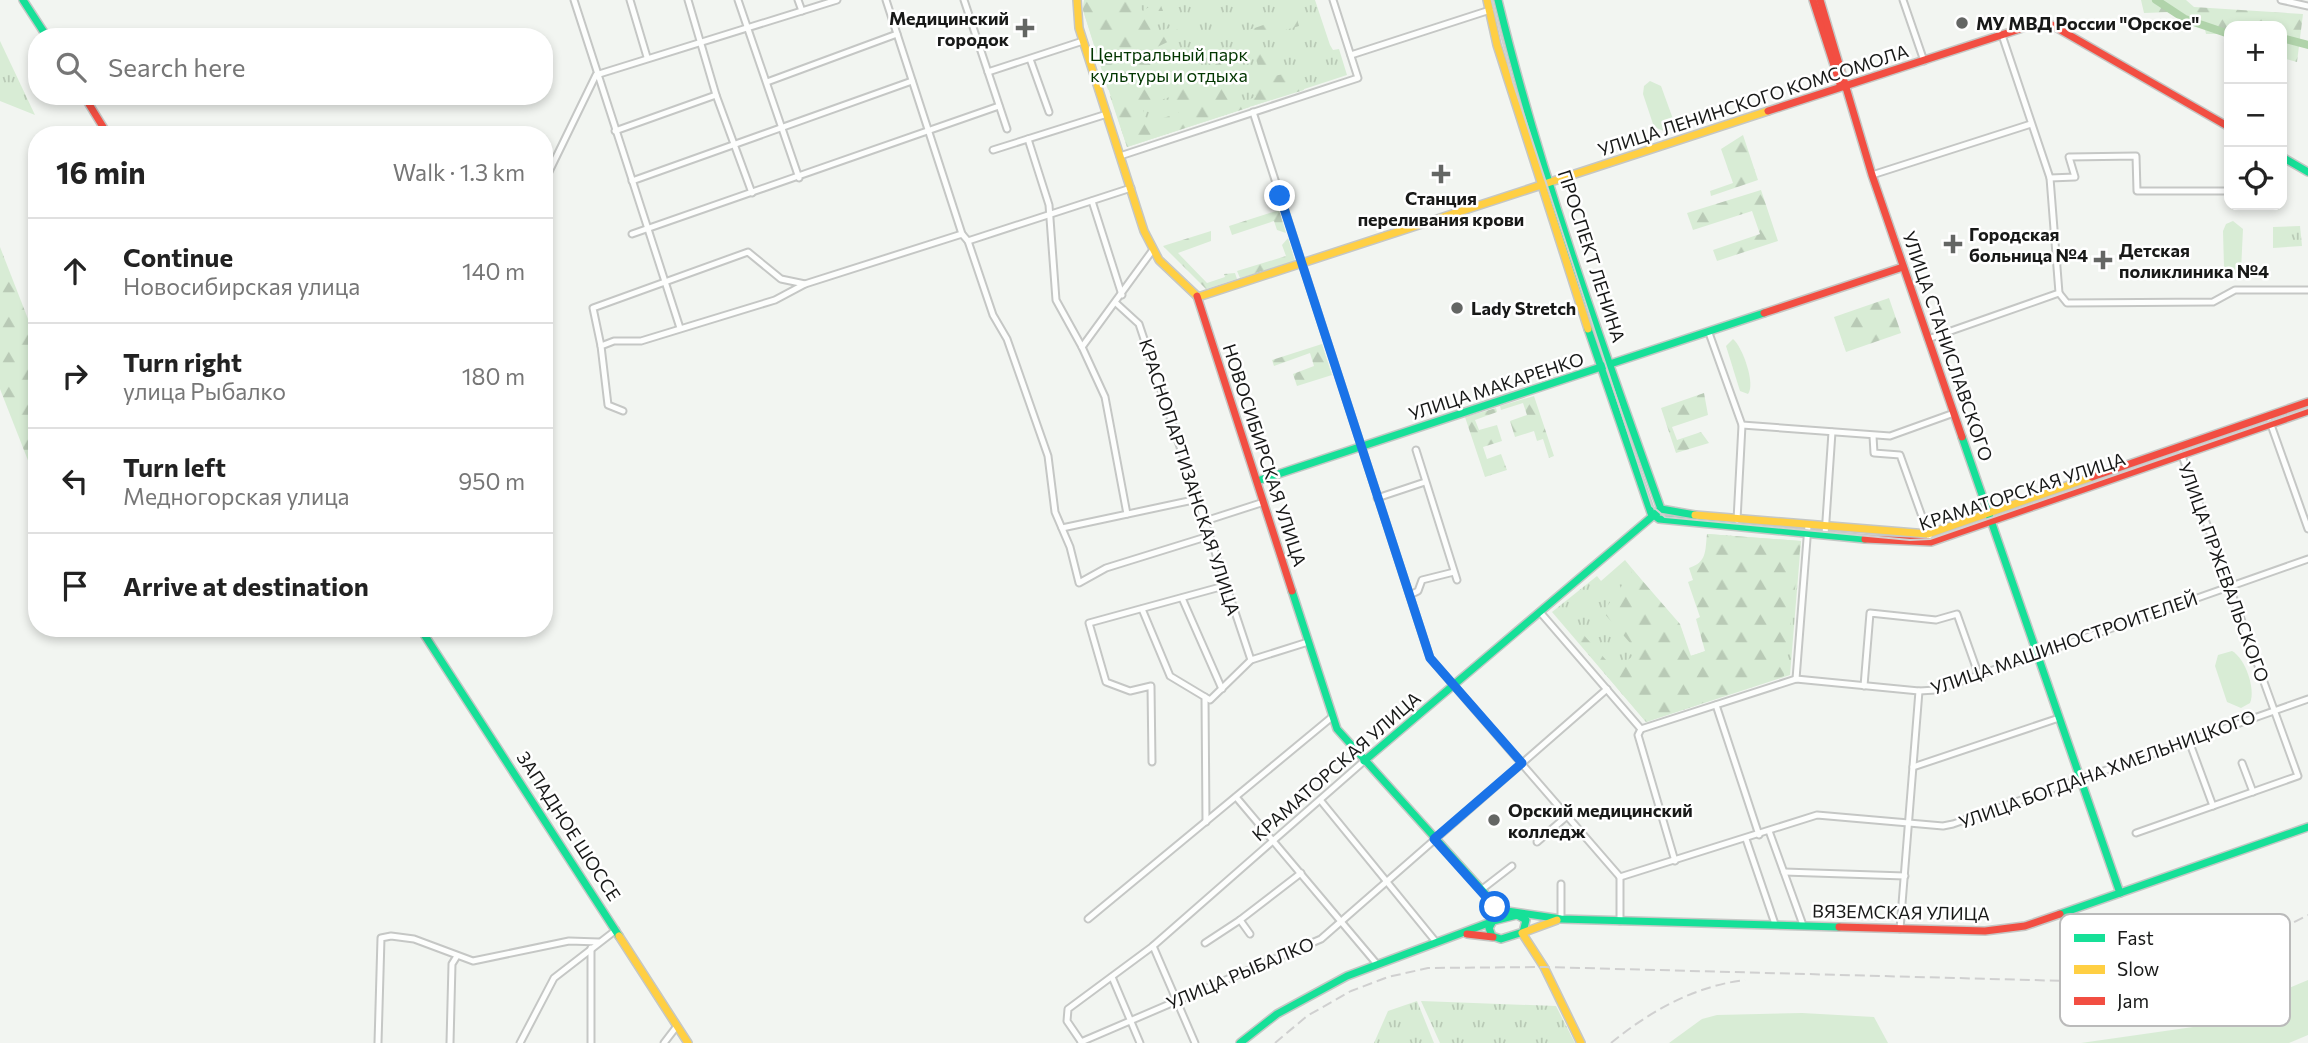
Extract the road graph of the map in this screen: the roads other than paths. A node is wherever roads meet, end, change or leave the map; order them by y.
1 (23, 0) edge
2 (574, 0) edge
3 (630, 0) edge
4 (688, 0) edge
5 (738, 0) edge
6 (798, 0) edge
7 (837, 0) edge
8 (886, 0) edge
9 (964, 0) edge
10 (1077, 0) edge
11 (1333, 0) edge
12 (1487, 0) edge
13 (1498, 0) edge
14 (1813, 0) edge
15 (1820, 0) edge
16 (1903, 0) edge
17 (2281, 0) edge
18 (2308, 6) edge
19 (1490, 10) junction
20 (802, 12) junction
21 (1503, 19) junction
22 (1493, 23) junction
23 (41, 28) edge
24 (750, 30) junction
25 (897, 34) junction
26 (2002, 35) junction
27 (1083, 41) junction
28 (1508, 42) junction
29 (701, 44) junction
30 (1497, 45) junction
31 (1351, 55) junction
32 (647, 57) junction
33 (1030, 59) junction
34 (1924, 61) junction
35 (988, 72) junction
36 (596, 75) junction
37 (912, 81) junction
38 (767, 82) junction
39 (1518, 82) junction
40 (1509, 84) junction
41 (1844, 87) junction
42 (716, 95) junction
43 (1524, 100) junction
44 (1515, 103) junction
45 (90, 105) edge
46 (999, 106) junction
47 (1049, 113) dead end
48 (1253, 113) junction
49 (1107, 114) junction
50 (2031, 124) junction
51 (2224, 124) edge
52 (102, 126) edge
53 (1534, 128) junction
54 (1007, 129) dead end
55 (783, 130) junction
56 (615, 131) junction
57 (1524, 131) junction
58 (929, 132) junction
59 (1537, 137) junction
60 (1028, 139) junction
61 (1527, 141) junction
62 (737, 146) junction
63 (993, 150) dead end
64 (1120, 156) junction
65 (2287, 161) edge
66 (553, 163) edge
67 (2308, 172) edge
68 (1872, 175) junction
69 (799, 178) junction
70 (2050, 178) junction
71 (632, 181) junction
72 (1552, 182) junction
73 (1541, 186) junction
74 (1131, 188) junction
75 (2224, 191) edge
76 (752, 193) junction
77 (1091, 201) junction
78 (1048, 215) junction
79 (648, 228) junction
80 (632, 234) dead end
81 (962, 234) junction
82 (968, 241) junction
83 (1152, 251) junction
84 (1302, 263) junction
85 (1903, 267) junction
86 (1581, 272) junction
87 (1570, 276) junction
88 (665, 280) junction
89 (805, 284) junction
90 (2308, 290) edge
91 (2059, 293) junction
92 (1122, 295) junction
93 (1198, 297) junction
94 (1116, 303) junction
95 (680, 328) junction
96 (1709, 333) junction
97 (1928, 340) junction
98 (601, 346) junction
99 (1082, 346) junction
100 (1610, 366) junction
101 (1601, 369) junction
102 (2308, 402) edge
103 (1625, 410) junction
104 (623, 411) dead end
105 (2308, 411) edge
106 (1954, 413) junction
107 (1616, 414) junction
108 (2269, 420) junction
109 (1742, 425) junction
110 (1832, 432) junction
111 (1873, 436) junction
112 (1361, 447) junction
113 (1638, 447) junction
114 (2184, 449) junction
115 (1416, 450) dead end
116 (1629, 451) junction
117 (1257, 481) junction
118 (1425, 482) junction
119 (1377, 498) junction
120 (1198, 499) junction
121 (1264, 502) junction
122 (1661, 509) junction
123 (1127, 514) junction
124 (1653, 516) junction
125 (1990, 517) junction
126 (1686, 519) junction
127 (1205, 521) junction
128 (1737, 523) junction
129 (1062, 528) junction
130 (2308, 529) edge
131 (1808, 530) junction
132 (1827, 532) junction
133 (1209, 536) junction
134 (1930, 538) junction
135 (2308, 559) edge
136 (1454, 572) junction
137 (1457, 580) dead end
138 (1224, 586) junction
139 (2229, 586) junction
140 (1410, 595) junction
141 (1182, 598) junction
142 (1142, 609) junction
143 (1540, 612) junction
144 (427, 637) edge
145 (1308, 642) junction
146 (2037, 655) junction
147 (1251, 660) junction
148 (1979, 676) junction
149 (1796, 679) junction
150 (1454, 684) junction
151 (1864, 686) junction
152 (1222, 689) junction
153 (1606, 690) junction
154 (1919, 691) junction
155 (1205, 697) junction
156 (2308, 699) edge
157 (1716, 705) junction
158 (2274, 710) junction
159 (1332, 716) junction
160 (2059, 718) junction
161 (1641, 729) junction
162 (2189, 741) junction
163 (1364, 761) junction
164 (1152, 762) dead end
165 (1522, 763) junction
166 (2242, 763) dead end
167 (1913, 768) junction
168 (2080, 780) junction
169 (2253, 792) junction
170 (1236, 797) junction
171 (1321, 801) junction
172 (2213, 807) junction
173 (1567, 816) junction
174 (1206, 822) junction
175 (1909, 822) junction
176 (2308, 827) edge
177 (1769, 831) junction
178 (2136, 833) dead end
179 (1759, 835) junction
180 (1434, 839) junction
181 (1746, 839) junction
182 (1274, 842) junction
183 (1537, 842) dead end
184 (1675, 861) junction
185 (1512, 866) dead end
186 (1784, 872) junction
187 (1301, 873) junction
188 (1905, 876) junction
189 (1620, 877) junction
190 (1388, 881) junction
191 (1561, 884) dead end
192 (1479, 891) junction
193 (2120, 893) junction
194 (1518, 915) junction
195 (1088, 919) dead end
196 (1561, 919) junction
197 (1240, 920) junction
198 (1620, 921) junction
199 (1343, 922) junction
200 (1491, 922) junction
201 (1775, 924) junction
202 (1803, 925) junction
203 (1900, 929) junction
204 (616, 930) junction
205 (1522, 933) junction
206 (1250, 934) dead end
207 (1456, 935) junction
208 (1496, 938) junction
209 (599, 942) junction
210 (1436, 942) junction
211 (1205, 943) dead end
212 (1153, 946) junction
213 (591, 947) junction
214 (457, 956) junction
215 (1376, 963) junction
216 (1112, 977) junction
217 (1177, 1000) junction
218 (1131, 1021) junction
219 (677, 1026) junction
220 (1082, 1042) edge
221 (378, 1043) edge
222 (450, 1043) edge
223 (520, 1043) edge
224 (591, 1043) edge
225 (664, 1043) edge
226 (688, 1043) edge
227 (1140, 1043) edge
228 (1195, 1043) edge
229 (1240, 1043) edge
230 (1581, 1043) edge

1 - 23 main road
2 - 36 street
3 - 32 street
4 - 29 street
5 - 24 street
6 - 20 street
7 - 20 street
8 - 25 street
9 - 35 street
10 - 27 main road, НОВОСИБИРСКАЯ УЛИЦА
11 - 31 street
12 - 19 main road, ПРОСПЕКТ ЛЕНИНА
13 - 21 main road, ПРОСПЕКТ ЛЕНИНА
14 - 41 main road, УЛИЦА СТАНИСЛАВСКОГО
15 - 41 main road, УЛИЦА СТАНИСЛАВСКОГО
16 - 34 street
17 - 18 street
19 - 22 main road, ПРОСПЕКТ ЛЕНИНА
19 - 31 street
20 - 24 street
21 - 22 street
21 - 28 main road, ПРОСПЕКТ ЛЕНИНА
22 - 30 main road, ПРОСПЕКТ ЛЕНИНА
24 - 29 street
24 - 38 street
25 - 37 street
25 - 38 street
26 - 34 main road, УЛИЦА ЛЕНИНСКОГО КОМСОМОЛА
26 - 50 street
26 - 51 main road, УЛИЦА ЛЕНИНСКОГО КОМСОМОЛА
27 - 33 street
27 - 49 main road, НОВОСИБИРСКАЯ УЛИЦА
28 - 30 street
28 - 39 main road, ПРОСПЕКТ ЛЕНИНА
29 - 32 street
29 - 42 street
30 - 40 main road, ПРОСПЕКТ ЛЕНИНА
31 - 48 street
32 - 36 street
33 - 35 street
33 - 47 street
34 - 41 main road, УЛИЦА ЛЕНИНСКОГО КОМСОМОЛА
35 - 46 street
36 - 56 street
36 - 66 street
37 - 55 street
37 - 58 street
38 - 55 street
39 - 40 street
39 - 43 main road, ПРОСПЕКТ ЛЕНИНА
40 - 44 main road, ПРОСПЕКТ ЛЕНИНА
41 - 68 main road, УЛИЦА СТАНИСЛАВСКОГО
41 - 72 main road, УЛИЦА ЛЕНИНСКОГО КОМСОМОЛА
42 - 56 street
42 - 62 street
43 - 44 street
43 - 53 main road, ПРОСПЕКТ ЛЕНИНА
44 - 57 main road, ПРОСПЕКТ ЛЕНИНА
45 - 52 main road
46 - 54 street
46 - 58 street
48 - 64 street
48 - 84 street
49 - 60 street
49 - 64 main road, НОВОСИБИРСКАЯ УЛИЦА
50 - 68 street
50 - 70 street
53 - 57 street
53 - 59 main road, ПРОСПЕКТ ЛЕНИНА
55 - 62 street
55 - 69 street
56 - 71 street
57 - 61 main road, ПРОСПЕКТ ЛЕНИНА
58 - 69 street
58 - 81 street
59 - 61 street
59 - 72 main road, ПРОСПЕКТ ЛЕНИНА
60 - 63 street
60 - 78 street
61 - 73 main road, ПРОСПЕКТ ЛЕНИНА
62 - 71 street
62 - 76 street
64 - 74 main road, НОВОСИБИРСКАЯ УЛИЦА
65 - 67 main road
68 - 85 main road, УЛИЦА СТАНИСЛАВСКОГО
69 - 76 street
70 - 75 street
70 - 91 street
71 - 79 street
72 - 73 main road, УЛИЦА ЛЕНИНСКОГО КОМСОМОЛА
72 - 86 main road, ПРОСПЕКТ ЛЕНИНА
73 - 84 main road, УЛИЦА ЛЕНИНСКОГО КОМСОМОЛА
73 - 87 main road, ПРОСПЕКТ ЛЕНИНА
74 - 77 street
74 - 83 main road, НОВОСИБИРСКАЯ УЛИЦА
76 - 79 street
77 - 78 street
77 - 92 street
78 - 82 street
78 - 99 street
79 - 80 street
79 - 88 street
81 - 82 street
81 - 89 street
82 - 129 street
83 - 92 street
83 - 93 main road, НОВОСИБИРСКАЯ УЛИЦА
84 - 93 main road, УЛИЦА ЛЕНИНСКОГО КОМСОМОЛА
84 - 112 street
85 - 96 main road, УЛИЦА МАКАРЕНКО
85 - 97 main road, УЛИЦА СТАНИСЛАВСКОГО
86 - 87 street
86 - 100 main road, ПРОСПЕКТ ЛЕНИНА
87 - 101 main road, ПРОСПЕКТ ЛЕНИНА
88 - 89 street
88 - 95 street
88 - 98 street
89 - 95 street
90 - 91 street
91 - 97 street
92 - 94 street
93 - 117 main road, НОВОСИБИРСКАЯ УЛИЦА
94 - 99 street
94 - 120 street, КРАСНОПАРТИЗАНСКАЯ УЛИЦА
95 - 98 street
96 - 100 main road, УЛИЦА МАКАРЕНКО
96 - 109 street
97 - 106 main road, УЛИЦА СТАНИСЛАВСКОГО
98 - 104 street
99 - 123 street
100 - 101 main road, УЛИЦА МАКАРЕНКО
100 - 103 main road, ПРОСПЕКТ ЛЕНИНА
101 - 107 main road, ПРОСПЕКТ ЛЕНИНА
101 - 112 main road, УЛИЦА МАКАРЕНКО
102 - 108 main road, КРАМАТОРСКАЯ УЛИЦА
103 - 107 street
103 - 113 main road, ПРОСПЕКТ ЛЕНИНА
105 - 108 main road, КРАМАТОРСКАЯ УЛИЦА
106 - 111 street
106 - 125 main road, УЛИЦА СТАНИСЛАВСКОГО
107 - 116 main road, ПРОСПЕКТ ЛЕНИНА
108 - 114 main road, КРАМАТОРСКАЯ УЛИЦА
108 - 130 street
109 - 110 street
109 - 128 street
110 - 111 street
110 - 132 street
111 - 134 street
112 - 117 main road, УЛИЦА МАКАРЕНКО
112 - 119 street
113 - 116 street
113 - 122 main road, ПРОСПЕКТ ЛЕНИНА
114 - 125 main road, КРАМАТОРСКАЯ УЛИЦА
114 - 139 street, УЛИЦА ПРЖЕВАЛЬСКОГО
115 - 118 street
116 - 124 main road, ПРОСПЕКТ ЛЕНИНА
117 - 121 main road, НОВОСИБИРСКАЯ УЛИЦА
118 - 119 street
118 - 136 street
119 - 140 street
120 - 123 street
120 - 127 street, КРАСНОПАРТИЗАНСКАЯ УЛИЦА
121 - 127 street
121 - 145 main road, НОВОСИБИРСКАЯ УЛИЦА
122 - 124 main road, КРАМАТОРСКАЯ УЛИЦА
122 - 126 main road, КРАМАТОРСКАЯ УЛИЦА
123 - 129 street
124 - 126 main road, КРАМАТОРСКАЯ УЛИЦА
124 - 143 main road, КРАМАТОРСКАЯ УЛИЦА
125 - 134 main road, КРАМАТОРСКАЯ УЛИЦА
125 - 146 main road, УЛИЦА СТАНИСЛАВСКОГО
126 - 128 main road, КРАМАТОРСКАЯ УЛИЦА
127 - 133 street, КРАСНОПАРТИЗАНСКАЯ УЛИЦА
128 - 131 main road, КРАМАТОРСКАЯ УЛИЦА
129 - 133 street
131 - 132 main road, КРАМАТОРСКАЯ УЛИЦА
131 - 149 street
132 - 134 main road, КРАМАТОРСКАЯ УЛИЦА
133 - 138 street, КРАСНОПАРТИЗАНСКАЯ УЛИЦА
135 - 139 street, УЛИЦА МАШИНОСТРОИТЕЛЕЙ
136 - 137 street
136 - 140 street
138 - 141 street
138 - 147 street, КРАСНОПАРТИЗАНСКАЯ УЛИЦА
139 - 146 street, УЛИЦА МАШИНОСТРОИТЕЛЕЙ
139 - 158 street, УЛИЦА ПРЖЕВАЛЬСКОГО
140 - 150 street
141 - 142 street
141 - 152 street
142 - 155 street
142 - 164 street
143 - 150 main road, КРАМАТОРСКАЯ УЛИЦА
143 - 153 street
144 - 204 main road, ЗАПАДНОЕ ШОССЕ
145 - 147 street
145 - 159 main road, НОВОСИБИРСКАЯ УЛИЦА
146 - 148 street, УЛИЦА МАШИНОСТРОИТЕЛЕЙ
146 - 160 main road, УЛИЦА СТАНИСЛАВСКОГО
147 - 152 street
148 - 151 street
148 - 154 street, УЛИЦА МАШИНОСТРОИТЕЛЕЙ
149 - 151 street, УЛИЦА МАШИНОСТРОИТЕЛЕЙ
149 - 157 street, УЛИЦА МАШИНОСТРОИТЕЛЕЙ
150 - 163 main road, КРАМАТОРСКАЯ УЛИЦА
150 - 165 street
151 - 154 street, УЛИЦА МАШИНОСТРОИТЕЛЕЙ
152 - 155 street
153 - 161 street
153 - 165 street, УЛИЦА РЫБАЛКО
154 - 167 street
155 - 174 street
156 - 158 street, УЛИЦА БОГДАНА ХМЕЛЬНИЦКОГО
157 - 161 street, УЛИЦА МАШИНОСТРОИТЕЛЕЙ
157 - 179 street
158 - 162 street, УЛИЦА БОГДАНА ХМЕЛЬНИЦКОГО
158 - 169 street, УЛИЦА ПРЖЕВАЛЬСКОГО
159 - 163 main road, НОВОСИБИРСКАЯ УЛИЦА
159 - 170 street
160 - 167 street
160 - 168 main road, УЛИЦА СТАНИСЛАВСКОГО
161 - 184 street
162 - 168 street, УЛИЦА БОГДАНА ХМЕЛЬНИЦКОГО
162 - 172 street
163 - 171 street, КРАМАТОРСКАЯ УЛИЦА
163 - 180 main road, НОВОСИБИРСКАЯ УЛИЦА
165 - 173 street
165 - 180 street, УЛИЦА РЫБАЛКО
166 - 169 street
167 - 175 street
168 - 175 street, УЛИЦА БОГДАНА ХМЕЛЬНИЦКОГО
168 - 193 main road, УЛИЦА СТАНИСЛАВСКОГО
169 - 172 street
170 - 174 street
170 - 182 street
171 - 182 street, КРАМАТОРСКАЯ УЛИЦА
171 - 190 street
172 - 178 street
173 - 183 street
173 - 189 street
174 - 195 street
175 - 177 street, УЛИЦА БОГДАНА ХМЕЛЬНИЦКОГО
175 - 188 street
176 - 193 main road, ВЯЗЕМСКАЯ УЛИЦА
177 - 179 street, УЛИЦА БОГДАНА ХМЕЛЬНИЦКОГО
177 - 186 street
179 - 181 street, УЛИЦА БОГДАНА ХМЕЛЬНИЦКОГО
180 - 190 street, УЛИЦА РЫБАЛКО
180 - 192 main road, НОВОСИБИРСКАЯ УЛИЦА
181 - 184 street, УЛИЦА БОГДАНА ХМЕЛЬНИЦКОГО
181 - 201 street
182 - 187 street
182 - 212 street, КРАМАТОРСКАЯ УЛИЦА
184 - 189 street, УЛИЦА БОГДАНА ХМЕЛЬНИЦКОГО
185 - 192 street
186 - 188 street
186 - 202 street
187 - 197 street
187 - 199 street
188 - 203 street
189 - 198 street
190 - 199 street, УЛИЦА РЫБАЛКО
190 - 210 street
191 - 196 street
192 - 194 main road
192 - 200 main road
193 - 203 main road, ВЯЗЕМСКАЯ УЛИЦА
194 - 196 main road, ВЯЗЕМСКАЯ УЛИЦА
194 - 200 main road
194 - 205 main road
196 - 198 main road, ВЯЗЕМСКАЯ УЛИЦА
196 - 205 main road
197 - 206 street
197 - 211 street
198 - 201 main road, ВЯЗЕМСКАЯ УЛИЦА
199 - 215 street
199 - 217 street, УЛИЦА РЫБАЛКО
200 - 207 main road
200 - 208 main road
201 - 202 main road, ВЯЗЕМСКАЯ УЛИЦА
202 - 203 main road, ВЯЗЕМСКАЯ УЛИЦА
204 - 209 street
204 - 219 main road, ЗАПАДНОЕ ШОССЕ
205 - 208 main road
205 - 230 main road
207 - 208 main road
207 - 210 main road
209 - 213 street
209 - 214 street
210 - 215 main road
212 - 216 street, КРАМАТОРСКАЯ УЛИЦА
212 - 217 street
213 - 223 street
213 - 224 street
214 - 221 street
214 - 222 street
215 - 229 main road
216 - 218 street
216 - 220 street, КРАМАТОРСКАЯ УЛИЦА
217 - 218 street, УЛИЦА РЫБАЛКО
217 - 228 street
218 - 220 street, УЛИЦА РЫБАЛКО
218 - 227 street
219 - 225 street
219 - 226 main road, ЗАПАДНОЕ ШОССЕ

